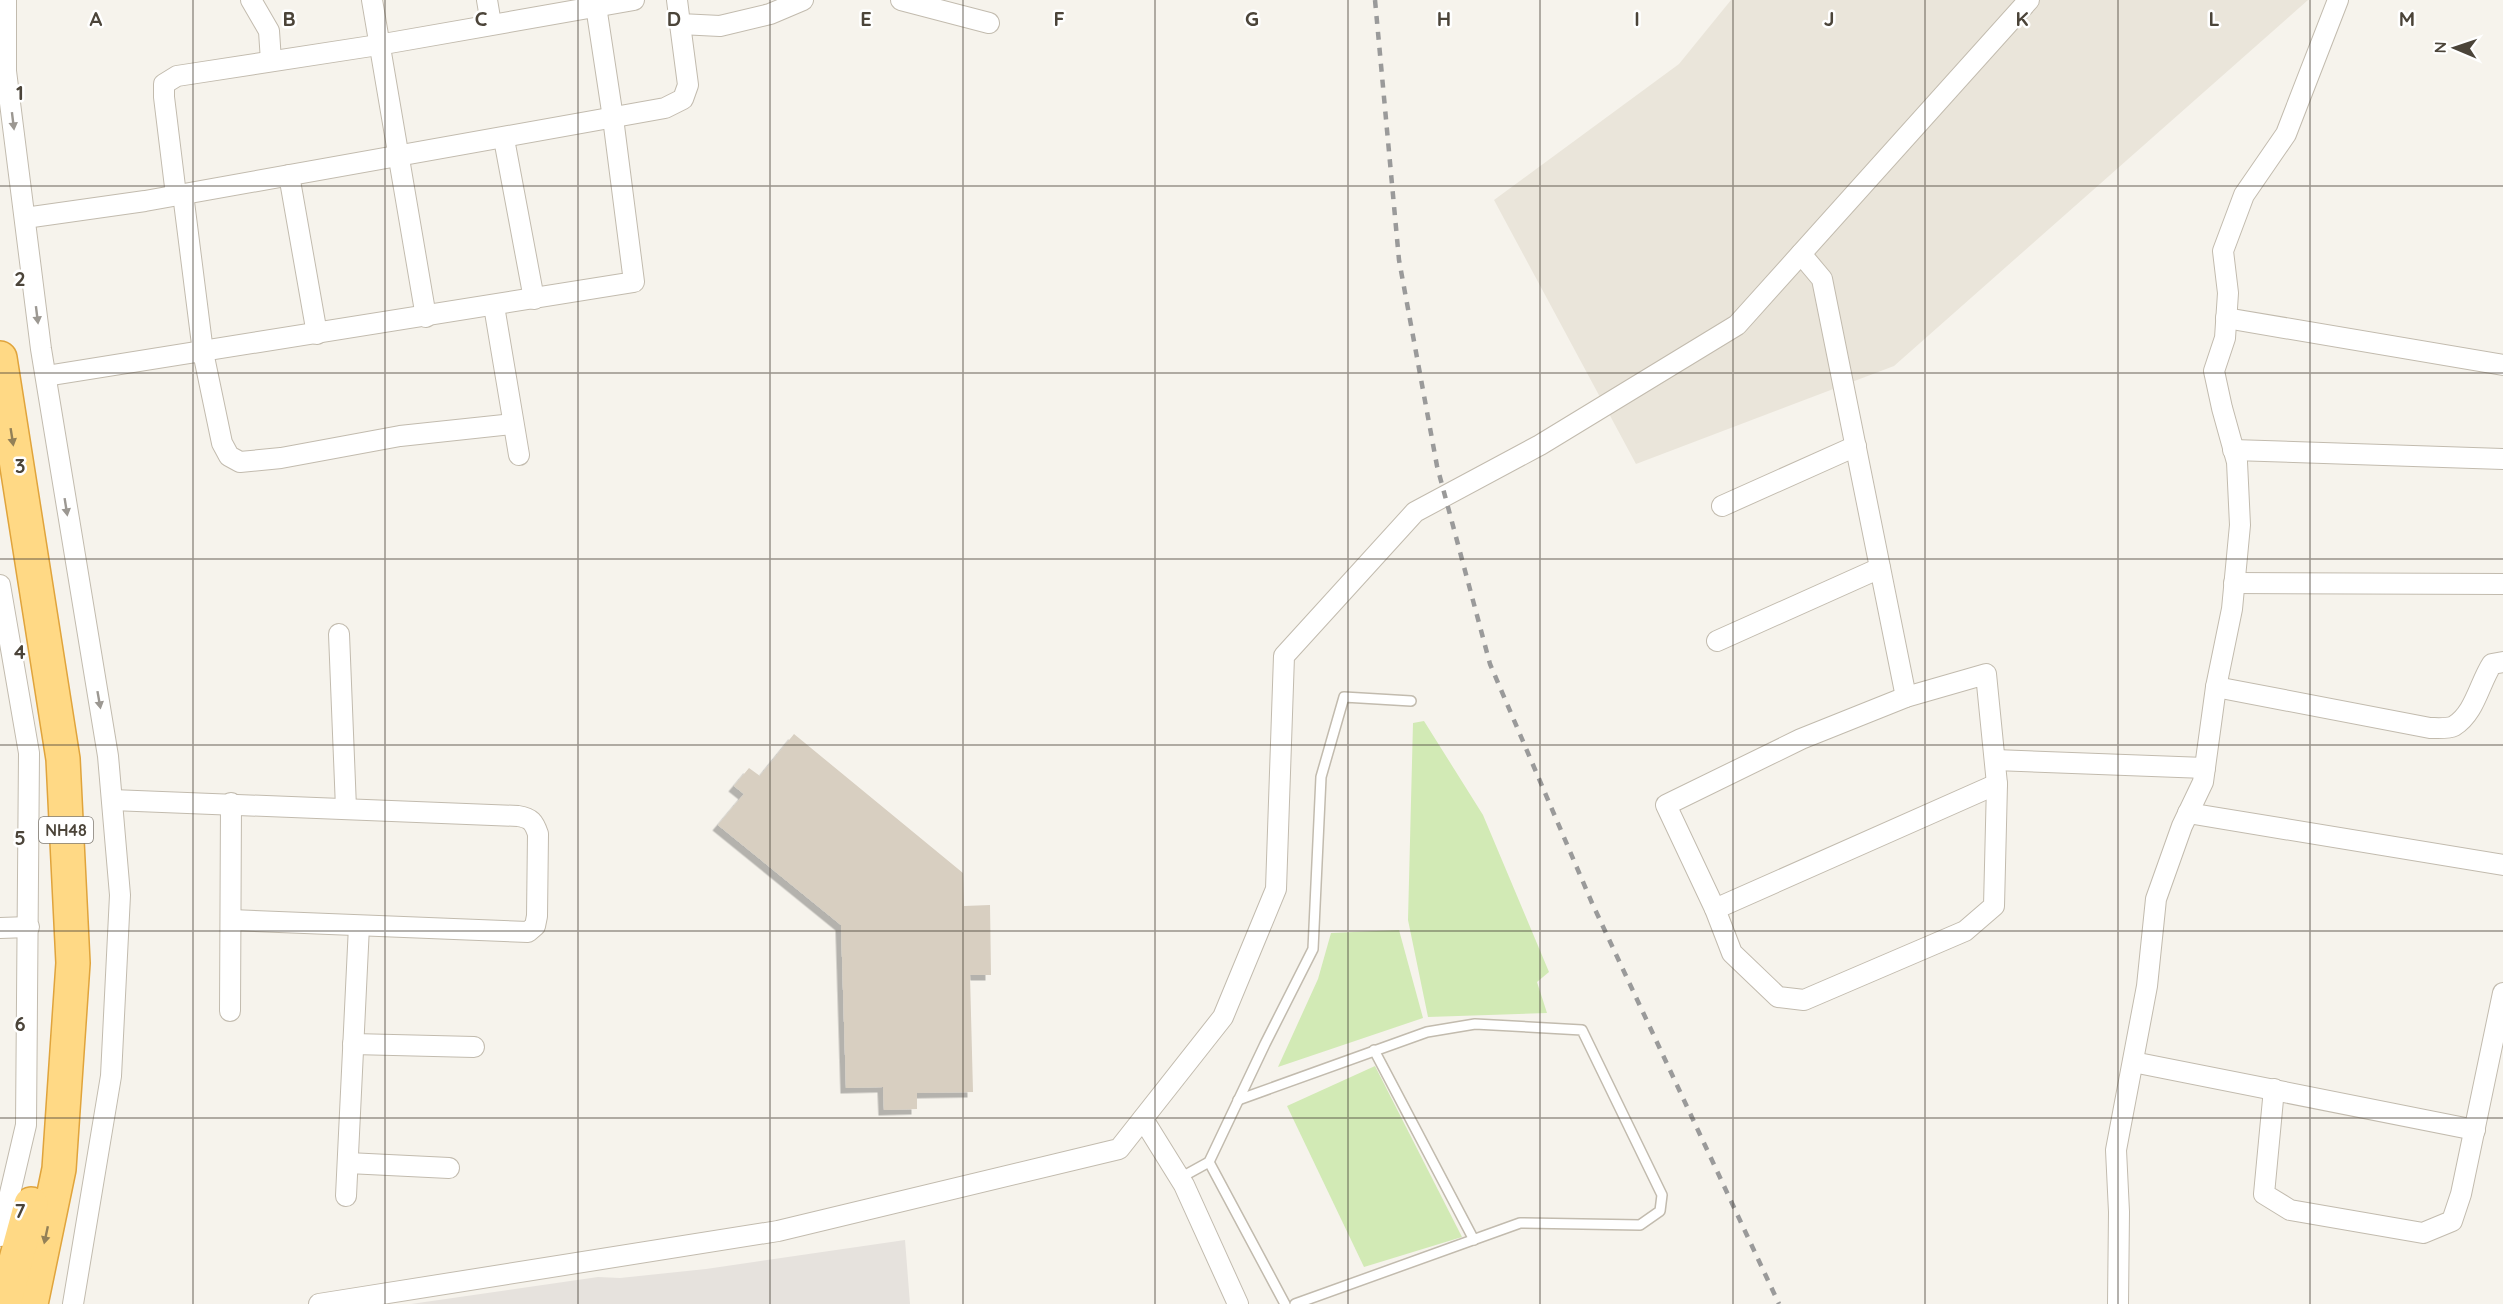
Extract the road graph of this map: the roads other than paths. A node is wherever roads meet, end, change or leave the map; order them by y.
1 (6, 0) edge
2 (251, 0) edge
3 (372, 0) edge
4 (487, 0) edge
5 (634, 0) edge
6 (676, 0) edge
7 (803, 0) edge
8 (901, 0) edge
9 (2029, 0) edge
10 (2338, 0) edge
11 (927, 3) edge
12 (596, 6) junction
13 (989, 23) dead end
14 (491, 24) junction
15 (680, 24) junction
16 (378, 45) junction
17 (271, 61) junction
18 (613, 118) junction
19 (504, 139) junction
20 (398, 155) junction
21 (289, 175) junction
22 (180, 195) junction
23 (25, 218) junction
24 (1801, 254) junction
25 (534, 299) junction
26 (494, 306) junction
27 (426, 317) junction
28 (2226, 318) junction
29 (317, 334) junction
30 (203, 352) junction
31 (0, 358) edge
32 (2503, 364) edge
33 (46, 376) junction
34 (513, 424) junction
35 (1856, 446) junction
36 (2234, 450) junction
37 (519, 455) dead end
38 (2503, 459) edge
39 (0, 481) edge
40 (1722, 506) dead end
41 (1880, 568) junction
42 (2234, 583) junction
43 (2503, 584) edge
44 (0, 585) edge
45 (339, 634) dead end
46 (1717, 641) dead end
47 (2503, 662) edge
48 (2216, 687) junction
49 (1906, 697) junction
50 (1412, 701) dead end
51 (1995, 760) junction
52 (2205, 768) junction
53 (1997, 784) junction
54 (112, 800) junction
55 (231, 803) junction
56 (346, 808) junction
57 (2188, 813) junction
58 (2503, 864) edge
59 (1714, 909) junction
60 (231, 920) junction
61 (359, 926) junction
62 (29, 927) junction
63 (0, 928) edge
64 (2503, 993) edge
65 (230, 1011) dead end
66 (353, 1044) junction
67 (474, 1047) dead end
68 (1374, 1050) junction
69 (2133, 1062) junction
70 (2274, 1089) junction
71 (1238, 1100) junction
72 (1143, 1119) junction
73 (2475, 1130) junction
74 (1209, 1162) junction
75 (348, 1163) junction
76 (448, 1168) dead end
77 (1180, 1178) junction
78 (346, 1196) dead end
79 (0, 1236) edge
80 (1474, 1240) junction
81 (4, 1304) edge
82 (31, 1304) edge
83 (73, 1304) edge
84 (319, 1304) edge
85 (1238, 1304) edge
86 (1285, 1304) edge
87 (1295, 1304) edge
88 (2118, 1304) edge

1 -> 23 street
2 - 17 street
3 - 16 street
4 - 14 street
5 - 12 street
6 - 15 street
7 - 15 street
8 - 11 street
9 - 24 street
10 - 28 street
11 - 13 street
12 - 14 street
12 - 18 street
14 - 16 street
15 - 18 street
16 - 17 street
16 - 20 street
17 - 22 street
18 - 19 street
18 - 25 street
19 - 20 street
19 - 25 street
20 - 21 street
20 - 27 street
21 - 22 street
21 - 29 street
22 - 23 street
22 - 30 street
23 -> 33 street
24 - 35 street
24 - 72 street
25 - 26 street
26 - 27 street
26 - 34 street
27 - 29 street
28 - 32 street
28 - 36 street
29 - 30 street
30 - 33 street
30 - 34 street
31 -> 82 highway, NH48
33 -> 54 street
34 - 37 street
35 - 40 street
35 - 41 street
36 - 38 street
36 - 42 street
39 - 81 highway, NH48
41 - 46 street
41 - 49 street
42 - 43 street
42 - 48 street
44 - 62 street
45 - 56 street
47 - 48 street
48 - 52 street
49 - 51 street
49 - 59 street
50 - 71 lane
51 - 52 street
51 - 53 street
52 - 57 street
53 - 59 street
53 - 59 street
54 - 55 street
54 - 83 street
55 - 56 street
55 - 60 street
56 - 61 street
57 - 58 street
57 - 69 street
60 - 61 street
60 - 65 street
61 - 66 street
62 - 63 street
62 - 79 street
64 - 73 street
66 - 67 street
66 - 75 street
68 - 71 lane
68 - 80 lane
68 - 80 lane
69 - 70 street
69 - 88 street
70 - 73 street
70 - 73 street
71 - 74 lane
72 - 77 street
72 - 84 street
74 - 77 lane
74 - 86 lane
75 - 76 street
75 - 78 street
77 - 85 street
80 - 87 lane

